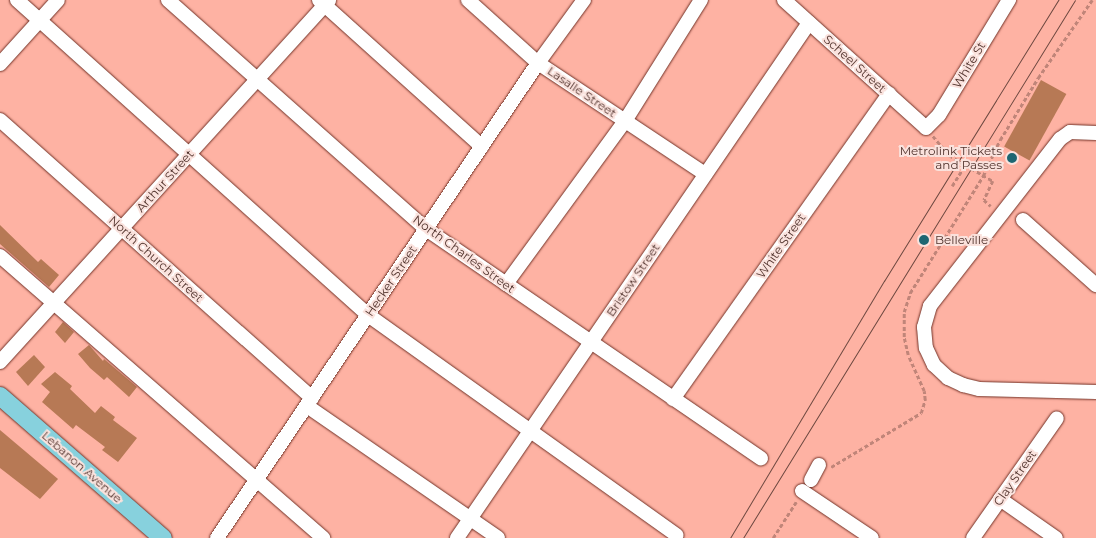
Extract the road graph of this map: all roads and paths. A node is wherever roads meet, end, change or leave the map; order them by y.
1 (17, 0) edge
2 (58, 0) edge
3 (168, 0) edge
4 (468, 0) edge
5 (584, 0) edge
6 (701, 0) edge
7 (784, 0) edge
8 (1009, 0) edge
9 (324, 2) edge
10 (40, 20) junction
11 (809, 23) junction
12 (0, 64) edge
13 (538, 64) junction
14 (257, 79) junction
15 (889, 94) junction
16 (0, 120) edge
17 (625, 121) junction
18 (926, 128) junction
19 (1096, 133) edge
20 (482, 146) junction
21 (189, 154) junction
22 (965, 165) junction
23 (971, 169) dead end
24 (704, 174) junction
25 (952, 186) dead end
26 (1023, 220) dead end
27 (122, 228) junction
28 (426, 229) junction
29 (0, 256) edge
30 (506, 284) junction
31 (1096, 285) edge
32 (53, 304) junction
33 (368, 315) junction
34 (591, 342) junction
35 (0, 362) edge
36 (1096, 392) edge
37 (0, 396) edge
38 (673, 399) junction
39 (310, 402) junction
40 (1057, 418) dead end
41 (531, 429) junction
42 (761, 458) dead end
43 (819, 466) dead end
44 (256, 481) junction
45 (806, 486) junction
46 (1000, 499) junction
47 (470, 519) junction
48 (676, 535) dead end
49 (163, 538) edge
50 (217, 538) edge
51 (323, 538) edge
52 (457, 538) edge
53 (498, 538) edge
54 (773, 538) edge
55 (872, 538) edge
56 (973, 538) edge
57 (1056, 538) edge

1 - 10 street
2 - 10 street
3 - 14 street, North Charles Street
4 - 13 street, Lasalle Street
5 - 13 street, Hecker Street
6 - 17 street
7 - 11 street, Scheel Street
8 - 18 street, White St
9 - 14 street, Arthur Street
9 - 20 street
10 - 12 street
10 - 21 street
11 - 15 street, Scheel Street
11 - 24 street, Bristow Street
13 - 17 street, Lasalle Street
13 - 20 street, Hecker Street
14 - 21 street, Arthur Street
14 - 28 street, North Charles Street
15 - 18 street, Scheel Street
15 - 38 street, White Street
16 - 27 street, North Church Street
17 - 24 street, Lasalle Street
17 - 30 street
18 - 22 path
19 - 36 street
20 - 28 street, Hecker Street
21 - 27 street, Arthur Street
21 - 33 street
22 - 23 path
22 - 25 path
24 - 34 street, Bristow Street
26 - 31 street
27 - 32 street, Arthur Street
27 - 39 street, North Church Street
28 - 30 street, North Charles Street
28 - 33 street, Hecker Street
29 - 32 street
30 - 34 street, North Charles Street
32 - 35 street, Arthur Street
32 - 44 street
33 - 39 street, Hecker Street
33 - 41 street
34 - 38 street, North Charles Street
34 - 41 street, Bristow Street
37 - 49 main road, Lebanon Avenue
38 - 42 street, North Charles Street
39 - 44 street, Hecker Street
39 - 47 street, North Church Street
40 - 46 street, Clay Street
41 - 47 street, Bristow Street
41 - 48 street
43 - 45 street
44 - 50 street, Hecker Street
44 - 51 street
45 - 54 path
45 - 55 street
46 - 56 street, Clay Street
46 - 57 street
47 - 52 street, Bristow Street
47 - 53 street, North Church Street

